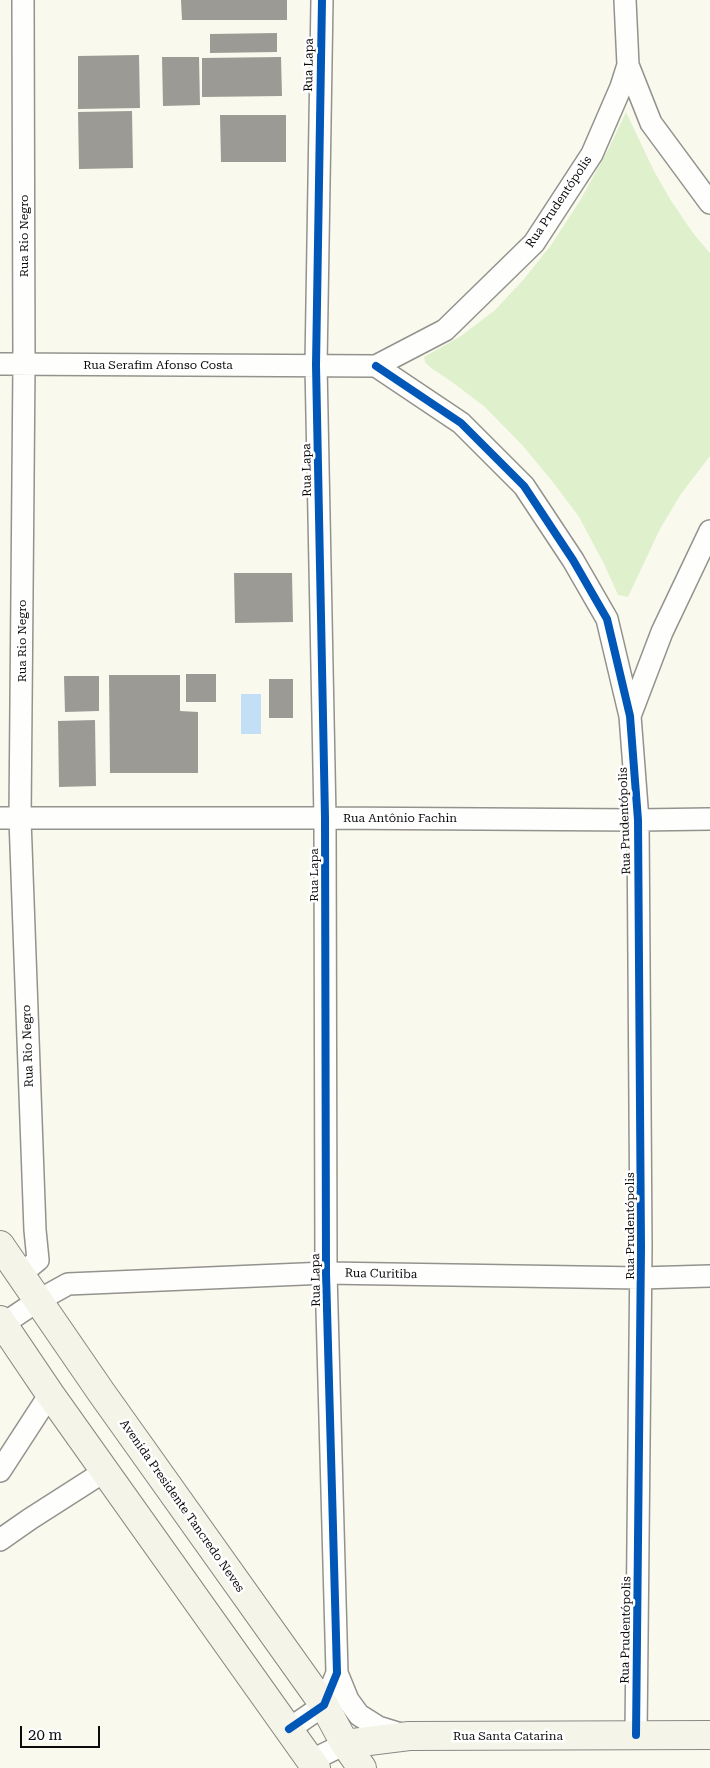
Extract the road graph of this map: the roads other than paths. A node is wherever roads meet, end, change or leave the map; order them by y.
1 (22, 0) edge
2 (322, 0) edge
3 (624, 0) edge
4 (628, 65) junction
5 (710, 203) edge
6 (0, 364) edge
7 (24, 364) junction
8 (316, 366) junction
9 (376, 366) junction
10 (710, 530) edge
11 (630, 716) junction
12 (325, 818) junction
13 (10, 819) edge
14 (710, 819) edge
15 (638, 820) junction
16 (0, 1245) edge
17 (29, 1267) junction
18 (326, 1273) junction
19 (710, 1276) edge
20 (641, 1278) junction
21 (68, 1284) junction
22 (39, 1300) junction
23 (1, 1322) edge
24 (50, 1394) junction
25 (0, 1471) edge
26 (105, 1471) junction
27 (0, 1540) edge
28 (337, 1674) junction
29 (324, 1705) junction
30 (289, 1729) junction
31 (636, 1735) junction
32 (710, 1735) edge
33 (408, 1736) junction
34 (345, 1744) junction
35 (313, 1764) edge
36 (362, 1768) edge

1 - 7 street, Rua Rio Negro
2 - 8 street, Rua Lapa
3 - 4 street, Rua Prudentópolis
4 - 5 street
4 - 9 street, Rua Prudentópolis
6 - 7 street, Rua Serafim Afonso Costa
7 - 8 street, Rua Serafim Afonso Costa
7 - 13 street, Rua Rio Negro
8 - 9 street, Rua Prudentópolis
8 - 12 street, Rua Lapa
9 - 11 street, Rua Prudentópolis
10 - 11 street
11 - 15 street, Rua Prudentópolis
12 - 13 street, Rua Antônio Fachin
12 - 15 street, Rua Antônio Fachin
12 - 18 street, Rua Lapa
13 - 17 street, Rua Rio Negro
14 - 15 street, Rua Antônio Fachin
15 - 20 street, Rua Prudentópolis
16 - 17 main road, Avenida Presidente Tancredo Neves
17 - 21 street
17 - 22 main road, Avenida Presidente Tancredo Neves
18 - 20 street, Rua Curitiba
18 - 21 street, Rua Curitiba
18 - 28 street, Rua Lapa
19 - 20 street, Rua Curitiba
20 - 31 street, Rua Prudentópolis
21 - 22 street, Rua Curitiba
22 - 23 street, Rua Curitiba
22 - 29 main road, Avenida Presidente Tancredo Neves
23 - 24 main road
24 - 25 street
24 - 26 main road
26 - 27 street
26 - 30 main road
28 - 29 street, Rua Lapa
28 - 33 street
29 - 30 street
29 - 34 main road, Avenida Presidente Tancredo Neves
30 - 35 main road
31 - 32 main road, Rua Santa Catarina
31 - 33 main road, Rua Santa Catarina
33 - 34 main road, Rua Santa Catarina
34 - 35 street, Rua Santa Catarina
34 - 36 main road, Avenida Presidente Tancredo Neves

